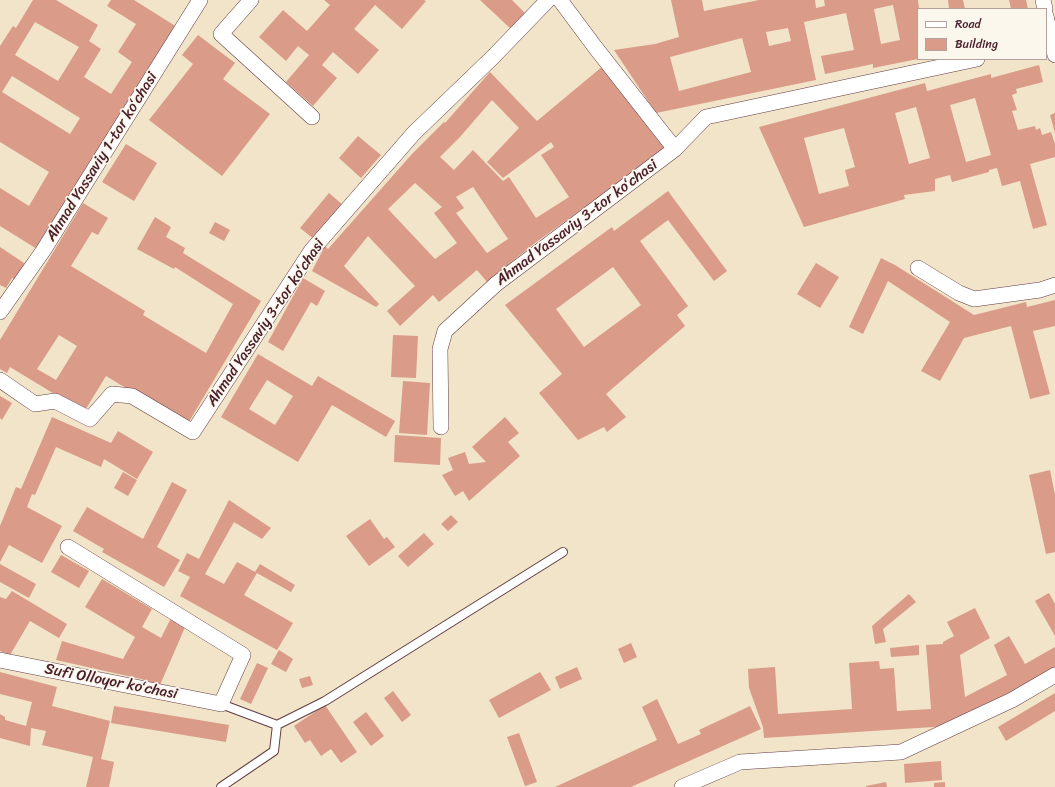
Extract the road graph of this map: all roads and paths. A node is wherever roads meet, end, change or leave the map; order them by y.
1 (200, 0) edge
2 (251, 0) edge
3 (548, 0) edge
4 (560, 0) edge
5 (1047, 21) edge
6 (1052, 46) edge
7 (972, 60) edge
8 (312, 117) dead end
9 (675, 148) junction
10 (918, 268) dead end
11 (1055, 285) edge
12 (0, 312) edge
13 (0, 380) edge
14 (441, 427) dead end
15 (68, 547) dead end
16 (564, 552) dead end
17 (0, 660) edge
18 (1055, 675) edge
19 (221, 704) junction
20 (277, 725) junction
21 (222, 787) edge
22 (682, 787) edge

1 - 12 street, Ahmad Yassaviy 1-tor koʻchasi
2 - 8 street
3 - 13 street, Ahmad Yassaviy 3-tor koʻchasi
4 - 9 street
5 - 6 street
7 - 9 street, Ahmad Yassaviy 3-tor koʻchasi
9 - 14 street, Ahmad Yassaviy 3-tor koʻchasi
10 - 11 street
15 - 19 street
16 - 20 lane
17 - 19 street, Sufi Olloyor koʻchasi
18 - 22 street
19 - 20 lane
20 - 21 lane

